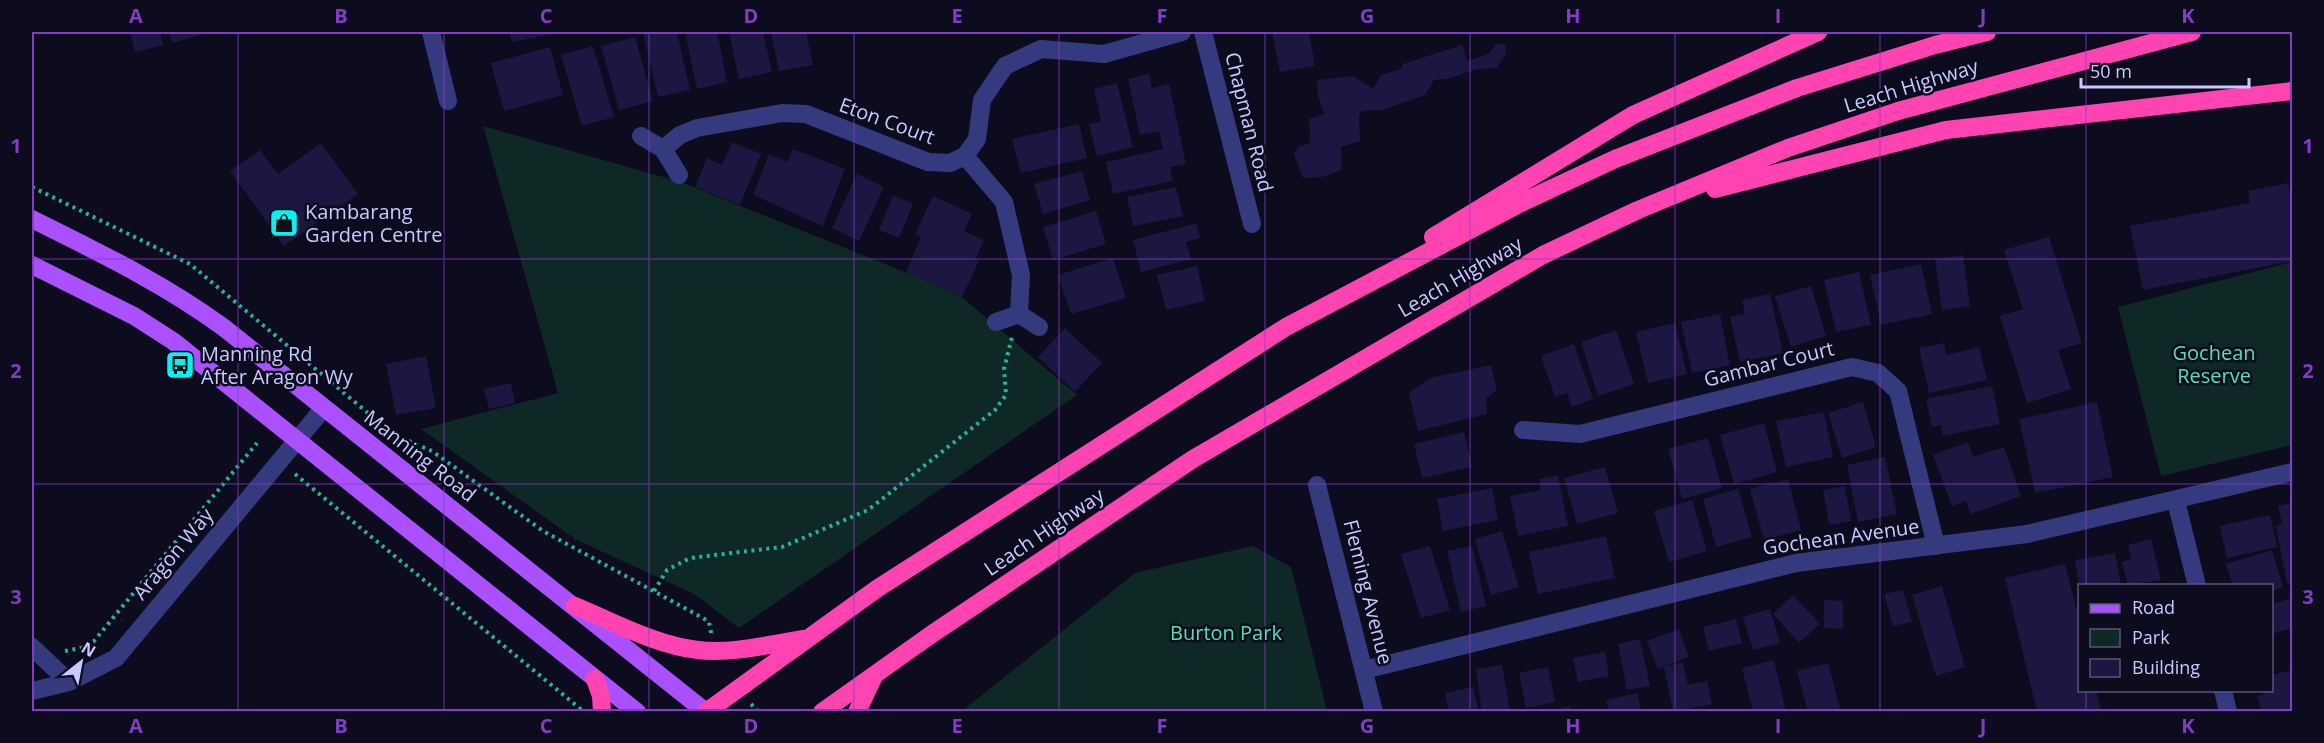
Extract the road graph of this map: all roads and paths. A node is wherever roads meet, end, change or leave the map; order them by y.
1 (431, 32) edge
2 (1182, 32) edge
3 (1203, 32) edge
4 (1818, 32) edge
5 (1987, 32) edge
6 (2192, 32) edge
7 (2292, 91) edge
8 (448, 101) dead end
9 (641, 136) dead end
10 (663, 149) junction
11 (964, 156) junction
12 (679, 175) dead end
13 (32, 186) edge
14 (1638, 210) junction
15 (32, 219) edge
16 (1252, 224) dead end
17 (32, 265) edge
18 (1019, 314) junction
19 (996, 322) dead end
20 (1039, 327) dead end
21 (1286, 327) junction
22 (323, 409) junction
23 (1523, 430) dead end
24 (297, 442) junction
25 (257, 443) dead end
26 (2292, 472) edge
27 (294, 473) dead end
28 (1317, 485) dead end
29 (2176, 501) junction
30 (1936, 546) junction
31 (2197, 584) edge
32 (654, 591) junction
33 (575, 606) junction
34 (808, 638) junction
35 (32, 647) edge
36 (711, 650) junction
37 (62, 651) dead end
38 (1364, 670) junction
39 (874, 675) junction
40 (595, 678) junction
41 (69, 682) junction
42 (32, 691) edge
43 (2223, 692) edge
44 (578, 709) dead end
45 (602, 711) edge
46 (637, 711) edge
47 (706, 711) edge
48 (822, 711) edge
49 (857, 711) edge
50 (1374, 711) edge
51 (2228, 711) edge

1 - 8 street
2 - 11 street
3 - 16 street, Chapman Road
4 - 21 highway
5 - 21 highway, Leach Highway
6 - 14 highway, Leach Highway
7 - 14 highway
9 - 10 street
10 - 11 street, Eton Court
10 - 12 street
11 - 18 street
13 - 32 path
14 - 39 highway, Leach Highway
15 - 22 main road, Manning Road
17 - 24 main road
18 - 19 street
18 - 20 street
18 - 32 path
21 - 34 highway, Leach Highway
22 - 24 street, Aragon Way
22 - 33 main road, Manning Road
23 - 30 street, Gambar Court
24 - 40 main road
24 - 41 street, Aragon Way
25 - 37 path
26 - 29 street, Gochean Avenue
27 - 44 path
28 - 38 street, Fleming Avenue
29 - 30 street, Gochean Avenue
29 - 31 street
30 - 38 street, Gochean Avenue
32 - 36 path
33 - 36 highway
33 - 47 main road, Manning Road
34 - 36 highway
34 - 47 highway, Leach Highway
35 - 41 street
38 - 50 street, Fleming Avenue
39 - 48 highway, Leach Highway
39 - 49 highway
40 - 45 highway
40 - 46 main road
41 - 42 street, Aragon Way
43 - 51 street

